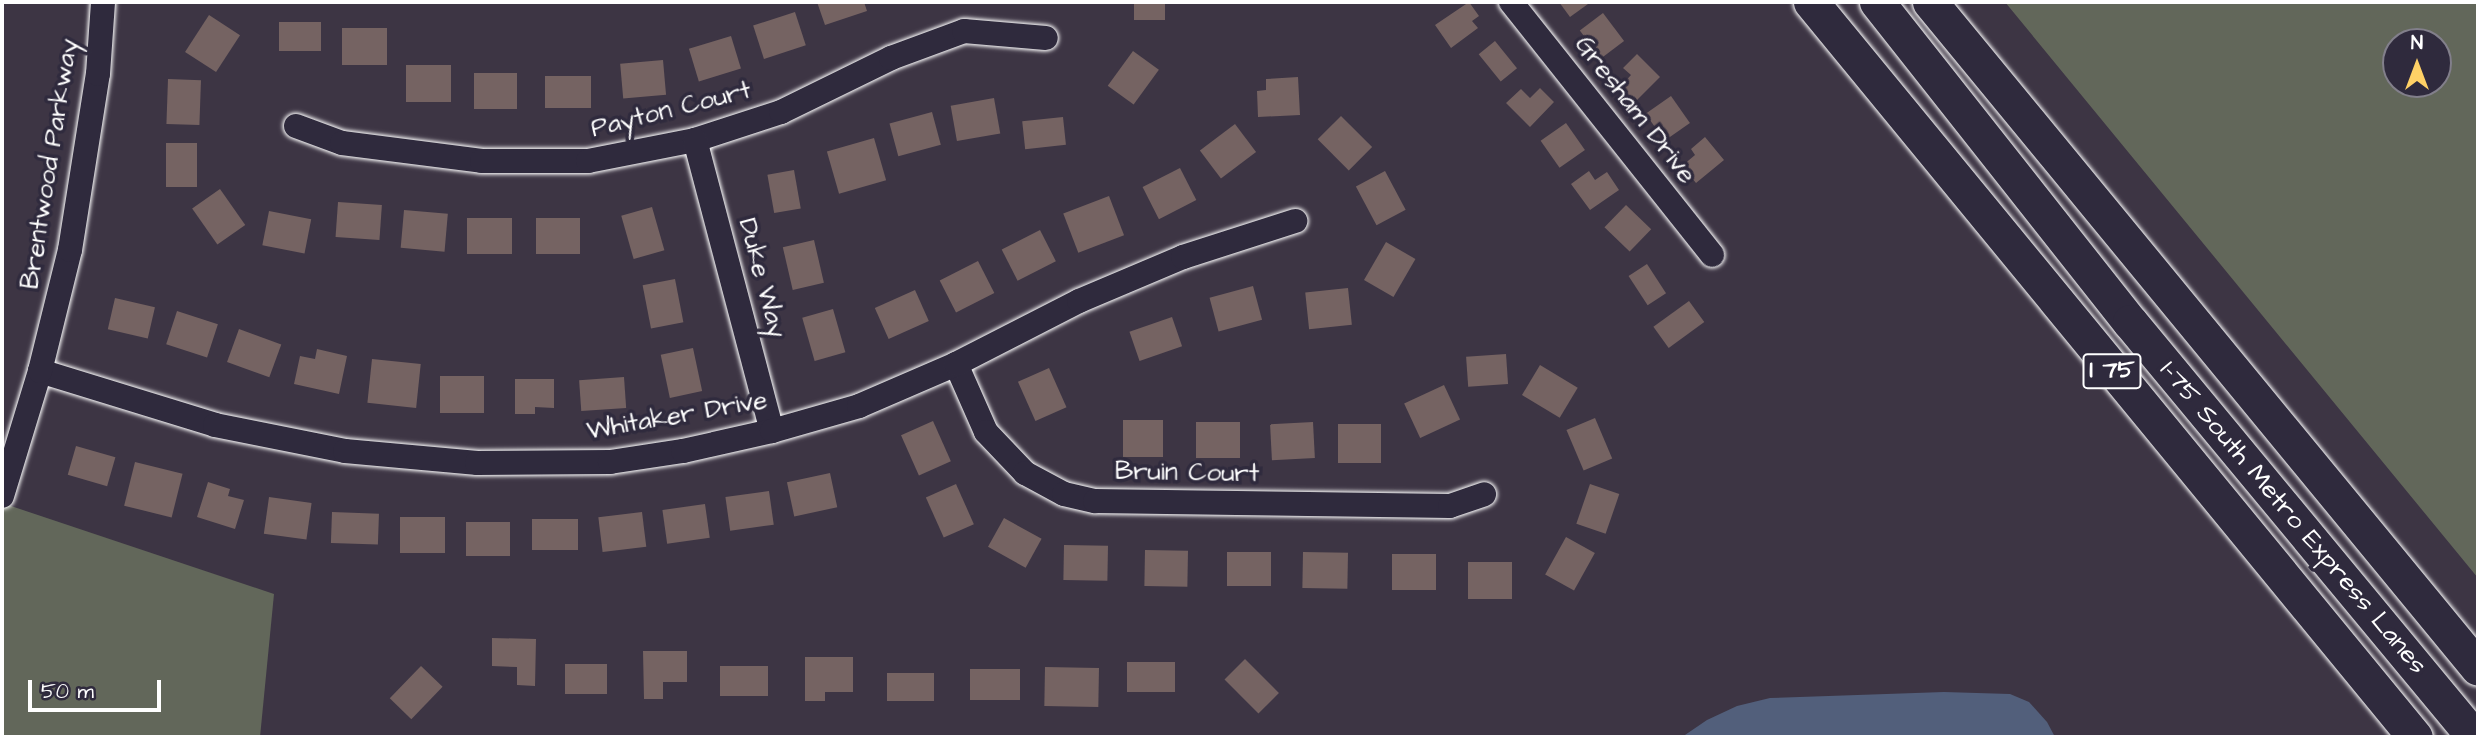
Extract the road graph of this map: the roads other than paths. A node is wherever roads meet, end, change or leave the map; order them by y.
1 (103, 2) edge
2 (1511, 2) edge
3 (1811, 2) edge
4 (1877, 2) edge
5 (1930, 2) edge
6 (1046, 38) dead end
7 (296, 126) dead end
8 (695, 140) junction
9 (1295, 221) dead end
10 (1712, 255) dead end
11 (956, 364) junction
12 (40, 371) junction
13 (772, 430) junction
14 (1484, 494) dead end
15 (2, 496) edge
16 (2478, 668) edge
17 (2415, 737) edge
18 (2474, 737) edge

1 - 12 street, Brentwood Parkway
2 - 10 street, Gresham Drive
3 - 17 highway, I 75
4 - 18 highway, I-75 South Metro Express Lanes
5 - 16 highway
6 - 8 street, Payton Court
7 - 8 street, Payton Court
8 - 13 street, Duke Way
9 - 11 street, Whitaker Drive
11 - 13 street, Whitaker Drive
11 - 14 street, Bruin Court
12 - 13 street, Whitaker Drive
12 - 15 street, Brentwood Parkway

